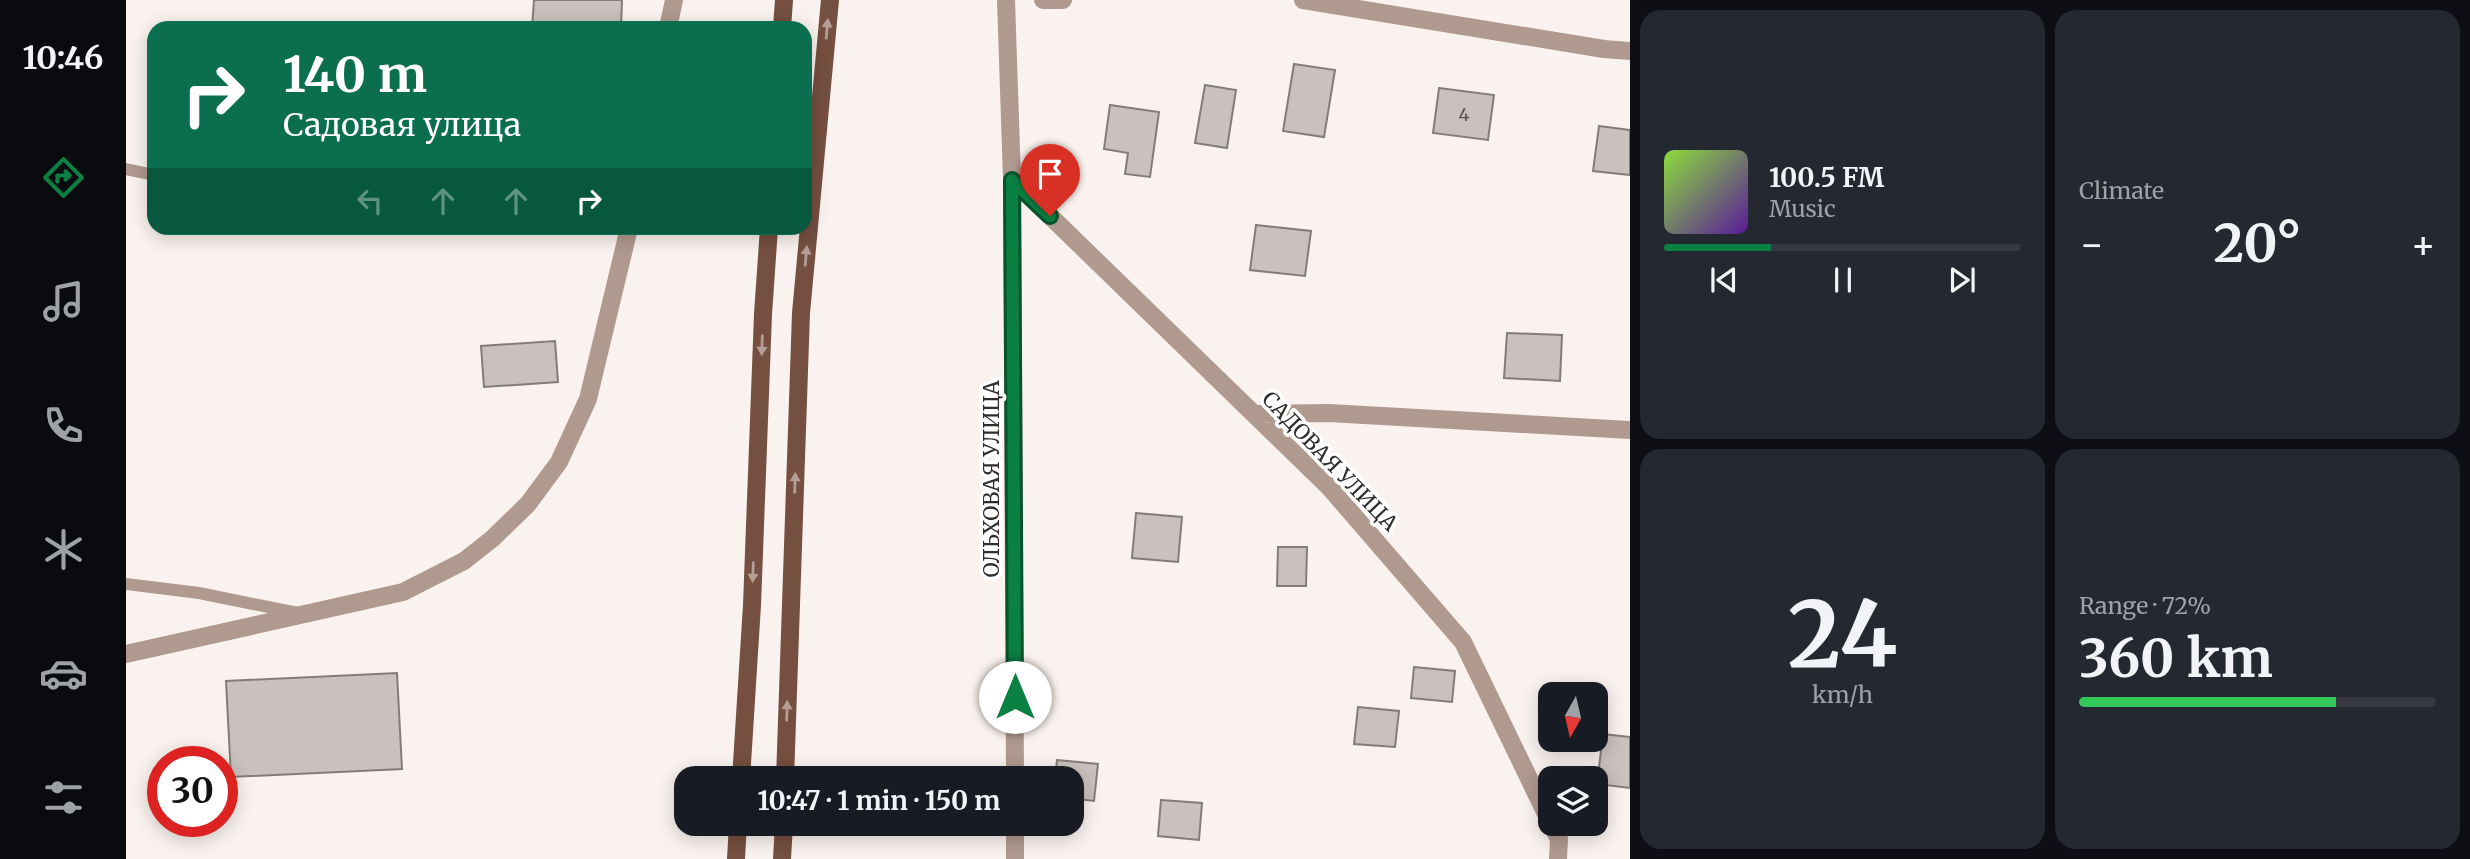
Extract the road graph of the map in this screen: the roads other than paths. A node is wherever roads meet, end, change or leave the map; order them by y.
1 (674, 0) edge
2 (784, 0) edge
3 (830, 0) edge
4 (1006, 0) edge
5 (1043, 0) edge
6 (1063, 0) edge
7 (1303, 0) edge
8 (670, 21) edge
9 (782, 21) edge
10 (1630, 51) edge
11 (126, 169) edge
12 (147, 174) edge
13 (1012, 180) junction
14 (812, 194) edge
15 (627, 235) edge
16 (769, 235) edge
17 (808, 235) edge
18 (1254, 414) junction
19 (1630, 430) edge
20 (126, 584) edge
21 (305, 615) junction
22 (126, 654) edge
23 (742, 766) edge
24 (785, 766) edge
25 (1015, 766) edge
26 (1538, 796) edge
27 (737, 836) edge
28 (783, 836) edge
29 (1015, 836) edge
30 (1558, 836) edge
31 (736, 859) edge
32 (782, 859) edge
33 (1015, 859) edge
34 (1558, 859) edge

1 - 8 street
2 - 9 main road
14 -> 3 main road
4 - 13 street, ОЛЬХОВАЯ УЛИЦА
5 - 6 street
7 - 10 street
11 - 12 lane
13 - 18 street, САДОВАЯ УЛИЦА
13 - 25 street, ОЛЬХОВАЯ УЛИЦА
15 - 21 street
16 -> 23 main road
24 -> 17 main road
18 - 19 street
18 - 26 street, САДОВАЯ УЛИЦА
20 - 21 lane
21 - 22 street
27 - 31 main road
28 - 32 main road
29 - 33 street
30 - 34 street, САДОВАЯ УЛИЦА

